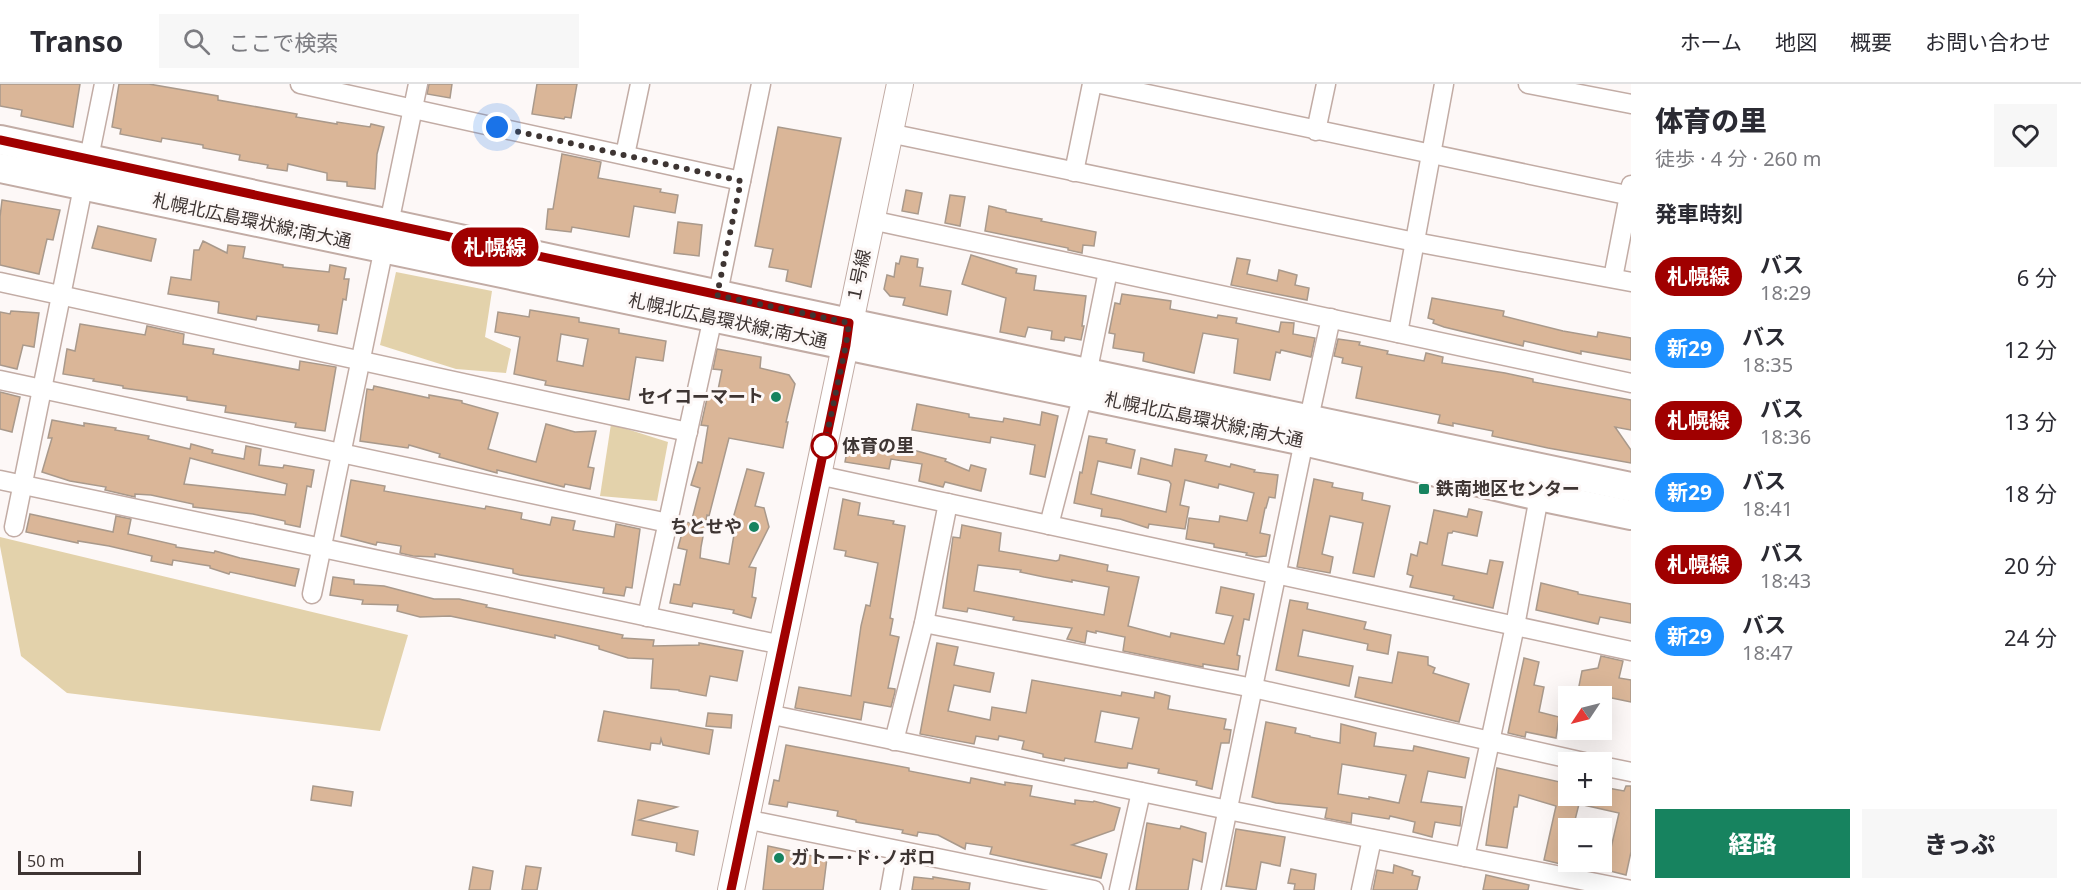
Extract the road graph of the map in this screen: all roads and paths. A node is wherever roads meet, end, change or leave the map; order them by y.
1 (104, 84) edge
2 (300, 84) edge
3 (418, 84) edge
4 (640, 84) edge
5 (761, 84) edge
6 (900, 84) edge
7 (1092, 84) edge
8 (1100, 84) edge
9 (1326, 84) edge
10 (1444, 84) edge
11 (1528, 84) edge
12 (1562, 87) edge
13 (1631, 104) edge
14 (413, 108) junction
15 (1316, 131) junction
16 (889, 133) junction
17 (0, 140) edge
18 (1430, 154) junction
19 (625, 155) junction
20 (0, 168) edge
21 (85, 172) junction
22 (1074, 172) junction
23 (741, 181) junction
24 (1630, 193) edge
25 (871, 220) junction
26 (387, 236) junction
27 (1415, 242) junction
28 (1108, 271) junction
29 (1613, 278) junction
30 (0, 282) edge
31 (1631, 282) edge
32 (61, 295) junction
33 (715, 306) junction
34 (1331, 318) junction
35 (1398, 333) junction
36 (847, 334) junction
37 (361, 360) junction
38 (0, 380) edge
39 (1085, 383) junction
40 (1631, 383) edge
41 (42, 389) junction
42 (1306, 430) junction
43 (688, 432) junction
44 (342, 452) junction
45 (818, 475) junction
46 (0, 480) edge
47 (1541, 483) junction
48 (22, 485) junction
49 (1631, 487) edge
50 (948, 503) junction
51 (1631, 515) edge
52 (668, 523) junction
53 (1049, 525) junction
54 (14, 528) dead end
55 (321, 548) junction
56 (1276, 574) junction
57 (312, 594) dead end
58 (647, 616) junction
59 (924, 623) junction
60 (1515, 626) junction
61 (782, 645) junction
62 (1631, 651) edge
63 (1253, 688) junction
64 (768, 714) junction
65 (894, 741) junction
66 (1490, 741) junction
67 (1558, 756) edge
68 (1612, 768) edge
69 (1631, 772) edge
70 (1141, 792) junction
71 (1228, 810) junction
72 (746, 819) junction
73 (1372, 839) junction
74 (897, 851) junction
75 (1465, 857) junction
76 (731, 890) edge
77 (890, 890) edge
78 (1094, 890) edge
79 (1119, 890) edge
80 (1212, 890) edge
81 (1361, 890) edge
82 (1631, 890) edge

1 - 21 street
2 - 14 street
3 - 14 street
4 - 19 street
5 - 23 street
6 - 16 street, １号線
7 - 22 street
8 - 15 street
9 - 15 street
10 - 18 street
11 - 12 street
12 - 13 street
14 - 19 street
14 - 26 street
15 - 18 street
16 - 22 street
16 - 25 street, １号線
17 - 21 main road, 札幌北広島環状線;南大通
18 - 24 street
18 - 27 street
19 - 23 street
20 - 21 main road, 札幌北広島環状線;南大通
21 - 26 main road, 札幌北広島環状線;南大通
21 - 32 street
22 - 27 street
23 - 33 street
24 - 29 street
25 - 28 street
25 - 36 street, １号線
26 - 33 main road, 札幌北広島環状線;南大通
26 - 37 street
27 - 29 street
27 - 35 street
28 - 34 street
28 - 39 street
29 - 31 street
30 - 32 street
32 - 37 street
32 - 41 street
33 - 36 main road, 札幌北広島環状線;南大通
33 - 43 street
34 - 35 street
34 - 42 street
35 - 40 street
36 - 39 main road, 札幌北広島環状線;南大通
36 - 45 street, １号線
37 - 43 street
37 - 44 street
38 - 41 street
39 - 42 main road, 札幌北広島環状線;南大通
39 - 53 street
41 - 44 street
41 - 48 street
42 - 47 main road, 札幌北広島環状線;南大通
42 - 56 street
43 - 52 street
44 - 52 street
44 - 55 street
45 - 50 street
45 - 61 street, １号線
46 - 48 street
47 - 49 main road, 札幌北広島環状線;南大通
47 - 51 main road, 札幌北広島環状線;南大通
47 - 60 street
48 - 54 street
48 - 55 street
50 - 53 street
50 - 59 street
52 - 58 street
53 - 56 street
55 - 57 street
55 - 58 street
56 - 60 street
56 - 63 street
58 - 61 street
59 - 63 street
59 - 65 street
60 - 62 street
60 - 66 street
61 - 64 street, １号線
63 - 66 street
63 - 71 street
64 - 65 street
64 - 72 street, １号線
65 - 70 street
66 - 67 street
66 - 75 street
68 - 69 street
70 - 71 street
70 - 79 street
71 - 73 street
71 - 80 street
72 - 74 street
72 - 76 street, １号線
73 - 75 street
73 - 81 street
74 - 77 street
74 - 78 street
75 - 82 street

